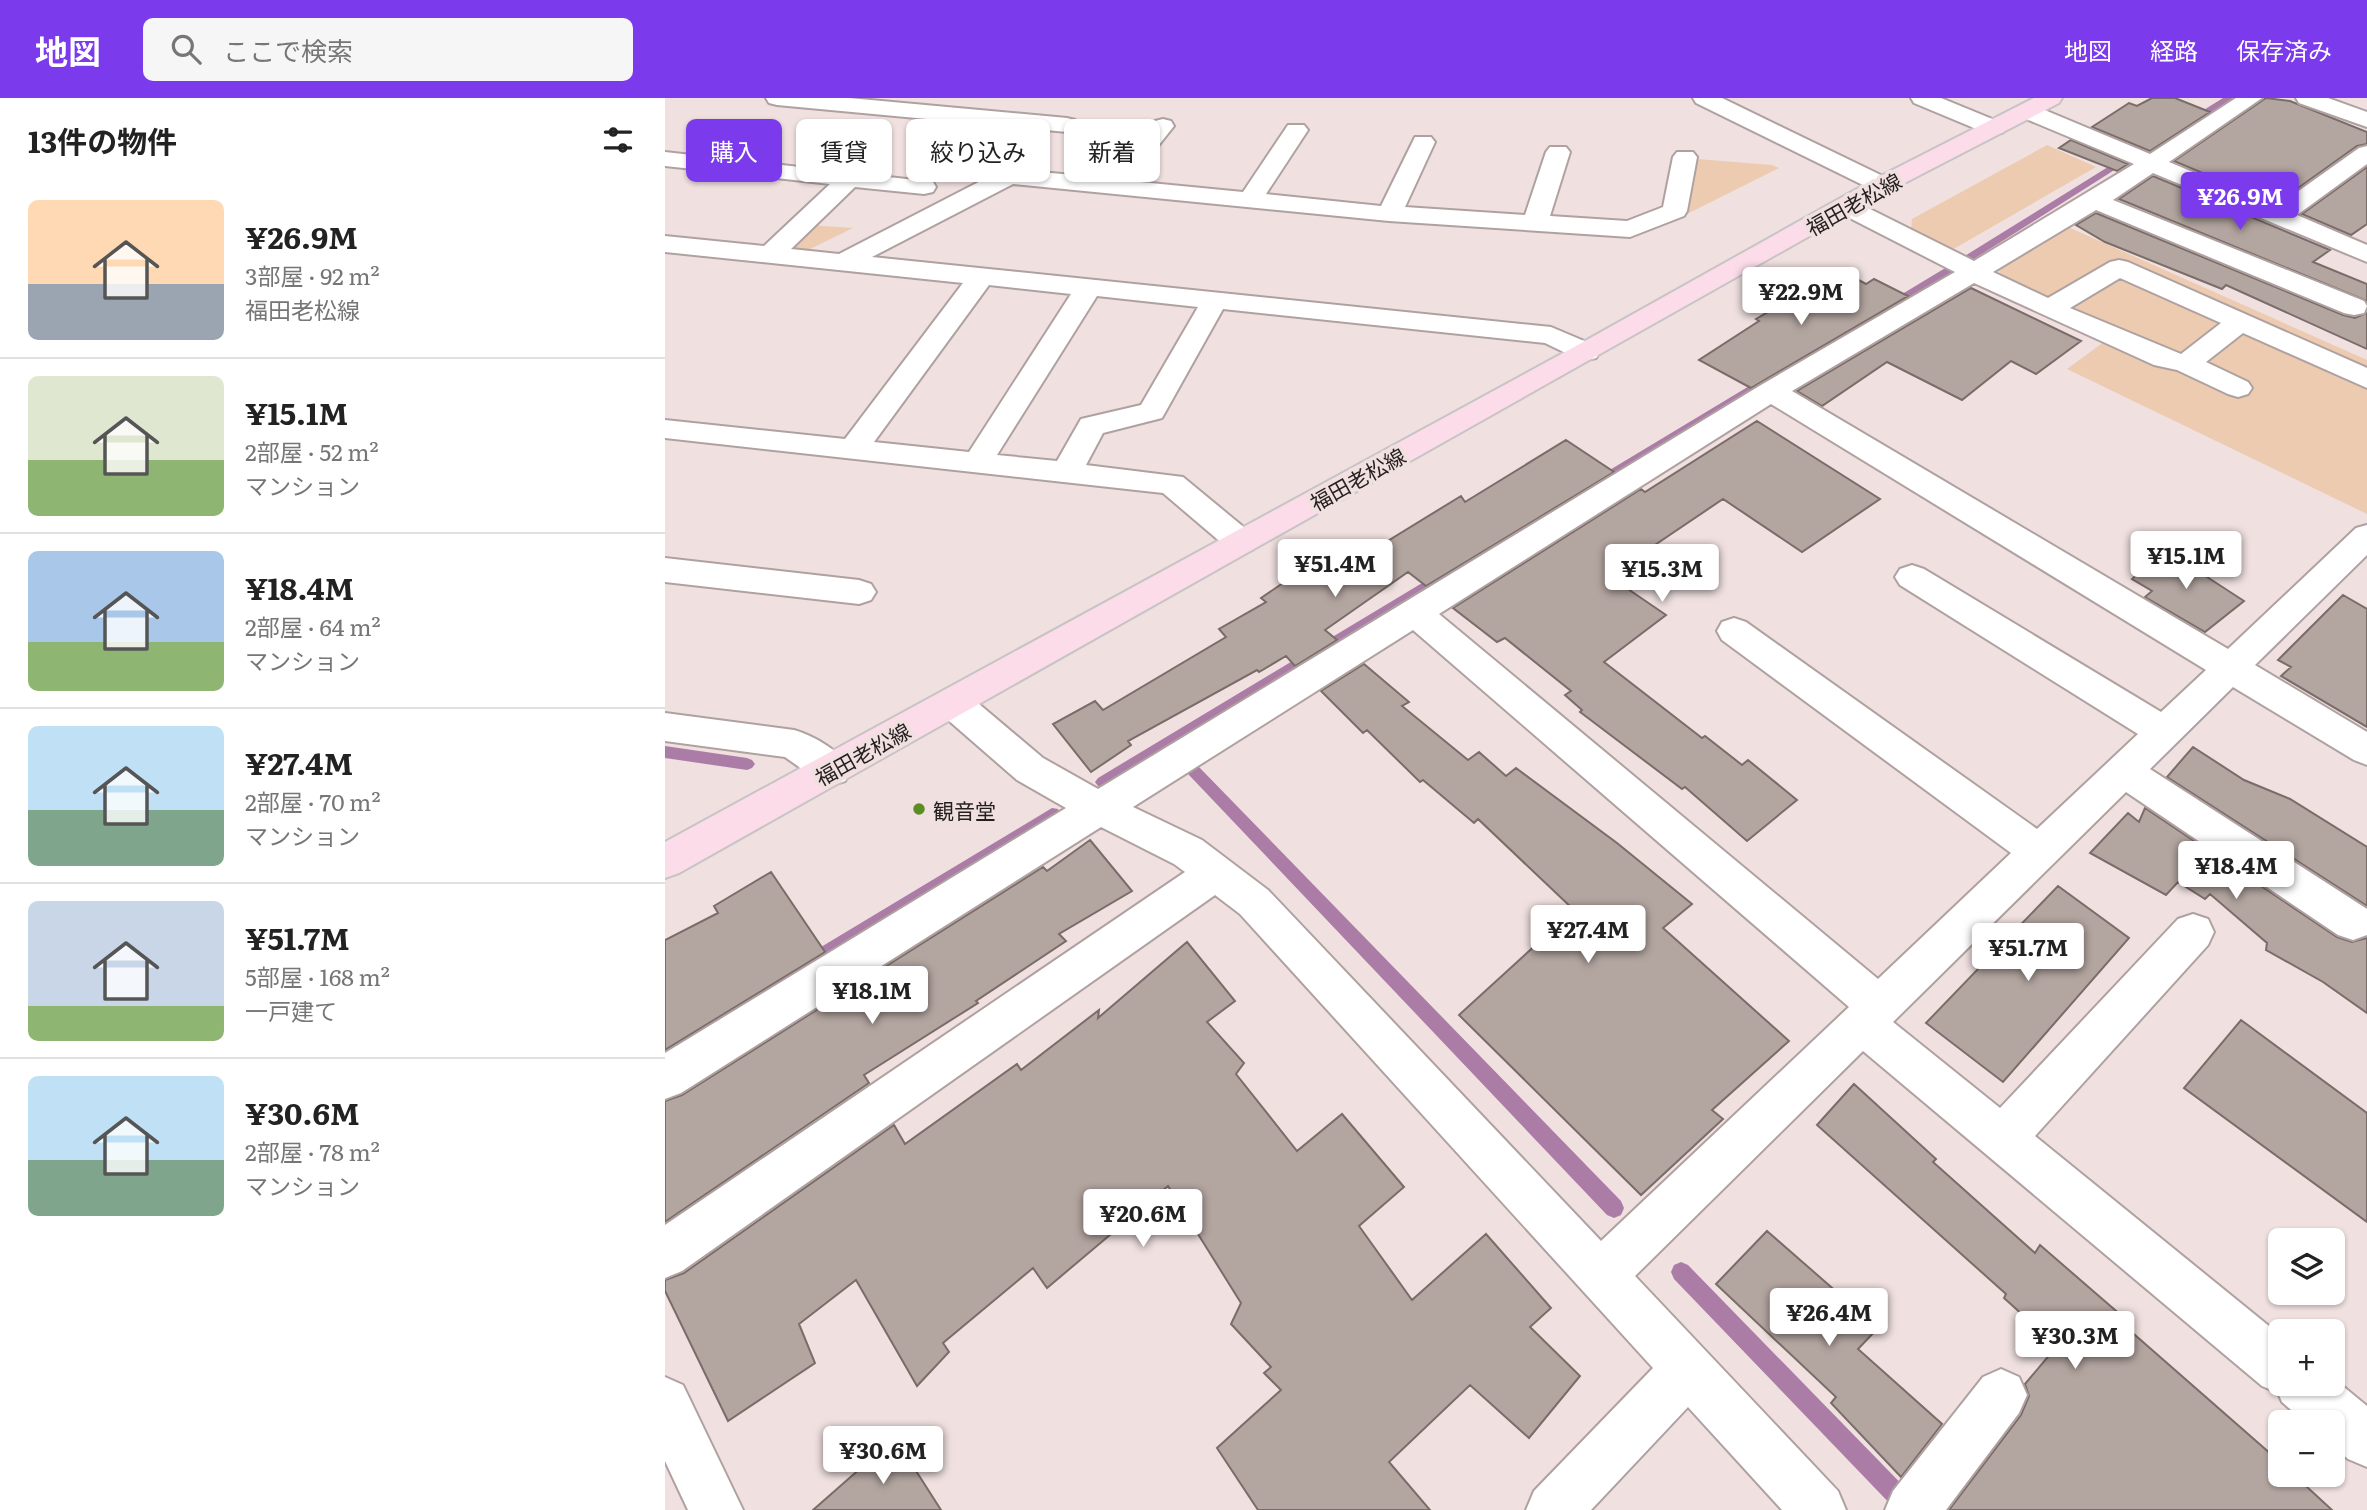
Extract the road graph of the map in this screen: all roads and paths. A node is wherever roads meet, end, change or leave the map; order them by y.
1 (777, 98) edge
2 (1704, 98) edge
3 (1922, 98) edge
4 (2251, 98) edge
5 (2307, 98) edge
6 (2039, 105) edge
7 (2367, 120) edge
8 (1064, 125) edge
9 (1163, 126) dead end
10 (1994, 128) junction
11 (1296, 130) dead end
12 (1423, 142) dead end
13 (1558, 152) dead end
14 (2367, 153) edge
15 (1685, 157) dead end
16 (665, 159) edge
17 (2150, 165) junction
18 (796, 173) edge
19 (846, 182) edge
20 (877, 182) edge
21 (1882, 185) junction
22 (1113, 186) junction
23 (924, 187) dead end
24 (1250, 200) junction
25 (2094, 201) junction
26 (1845, 206) junction
27 (1389, 214) junction
28 (2278, 217) junction
29 (1535, 223) junction
30 (665, 244) edge
31 (771, 254) junction
32 (2367, 254) edge
33 (843, 262) junction
34 (1964, 266) junction
35 (982, 276) junction
36 (1090, 287) junction
37 (1215, 300) junction
38 (2354, 307) dead end
39 (2049, 309) junction
40 (2240, 321) junction
41 (1586, 352) junction
42 (2186, 363) junction
43 (2367, 379) edge
44 (2238, 388) dead end
45 (1771, 391) junction
46 (665, 429) edge
47 (852, 450) junction
48 (977, 463) junction
49 (1066, 472) junction
50 (2367, 536) edge
51 (1241, 542) junction
52 (665, 570) edge
53 (1912, 577) dead end
54 (859, 592) dead end
55 (1416, 613) junction
56 (1734, 631) dead end
57 (2229, 667) junction
58 (953, 703) junction
59 (665, 727) edge
60 (2162, 731) junction
61 (2367, 750) edge
62 (832, 770) junction
63 (2122, 770) junction
64 (1100, 809) junction
65 (2038, 851) junction
66 (665, 861) edge
67 (1216, 873) junction
68 (2353, 922) dead end
69 (2193, 932) dead end
70 (1870, 1014) junction
71 (665, 1078) edge
72 (2003, 1138) junction
73 (665, 1254) edge
74 (1601, 1275) junction
75 (2268, 1358) edge
76 (1688, 1369) junction
77 (2001, 1395) dead end
78 (2314, 1396) edge
79 (665, 1403) edge
80 (2367, 1440) edge
81 (716, 1510) edge
82 (1553, 1510) edge
83 (1819, 1510) edge
84 (1912, 1510) edge

1 - 8 street
2 - 21 street
3 - 10 street
4 - 17 street
5 - 7 street
6 - 10 main road, 福田老松線
6 - 17 street
9 - 22 street
10 - 21 main road, 福田老松線
11 - 24 street
12 - 27 street
13 - 29 street
14 - 28 street
15 - 29 street
16 - 18 street
17 - 25 street
17 - 28 street
19 - 31 street
20 - 23 street
21 - 26 main road, 福田老松線
22 - 24 street
22 - 33 street
24 - 27 street
25 - 34 street
25 - 38 street
26 - 34 street
26 - 41 main road, 福田老松線
27 - 29 street
28 - 32 street
30 - 31 street
31 - 33 street
33 - 35 street
34 - 39 street
34 - 45 street
35 - 36 street
35 - 47 street
36 - 37 street
36 - 48 street
37 - 41 street
37 - 49 street
39 - 40 street
39 - 42 street
40 - 42 street
40 - 43 street
41 - 51 main road, 福田老松線
42 - 44 street
45 - 55 street
45 - 57 street
46 - 47 street
47 - 48 street
48 - 49 street
49 - 51 street
50 - 57 street
51 - 58 main road, 福田老松線
52 - 54 street
53 - 60 street
55 - 64 street
55 - 70 street
56 - 65 street
57 - 60 street
57 - 61 street
58 - 62 main road, 福田老松線
58 - 64 street
59 - 62 street
60 - 63 street
62 - 66 main road, 福田老松線
63 - 65 street
63 - 68 street
64 - 67 street
64 - 71 street
65 - 70 street
67 - 73 street
67 - 74 street
69 - 72 street
70 - 72 street
70 - 74 street
72 - 75 street
74 - 76 street
76 - 82 street
76 - 83 street
77 - 84 street
78 - 80 street
79 - 81 street

